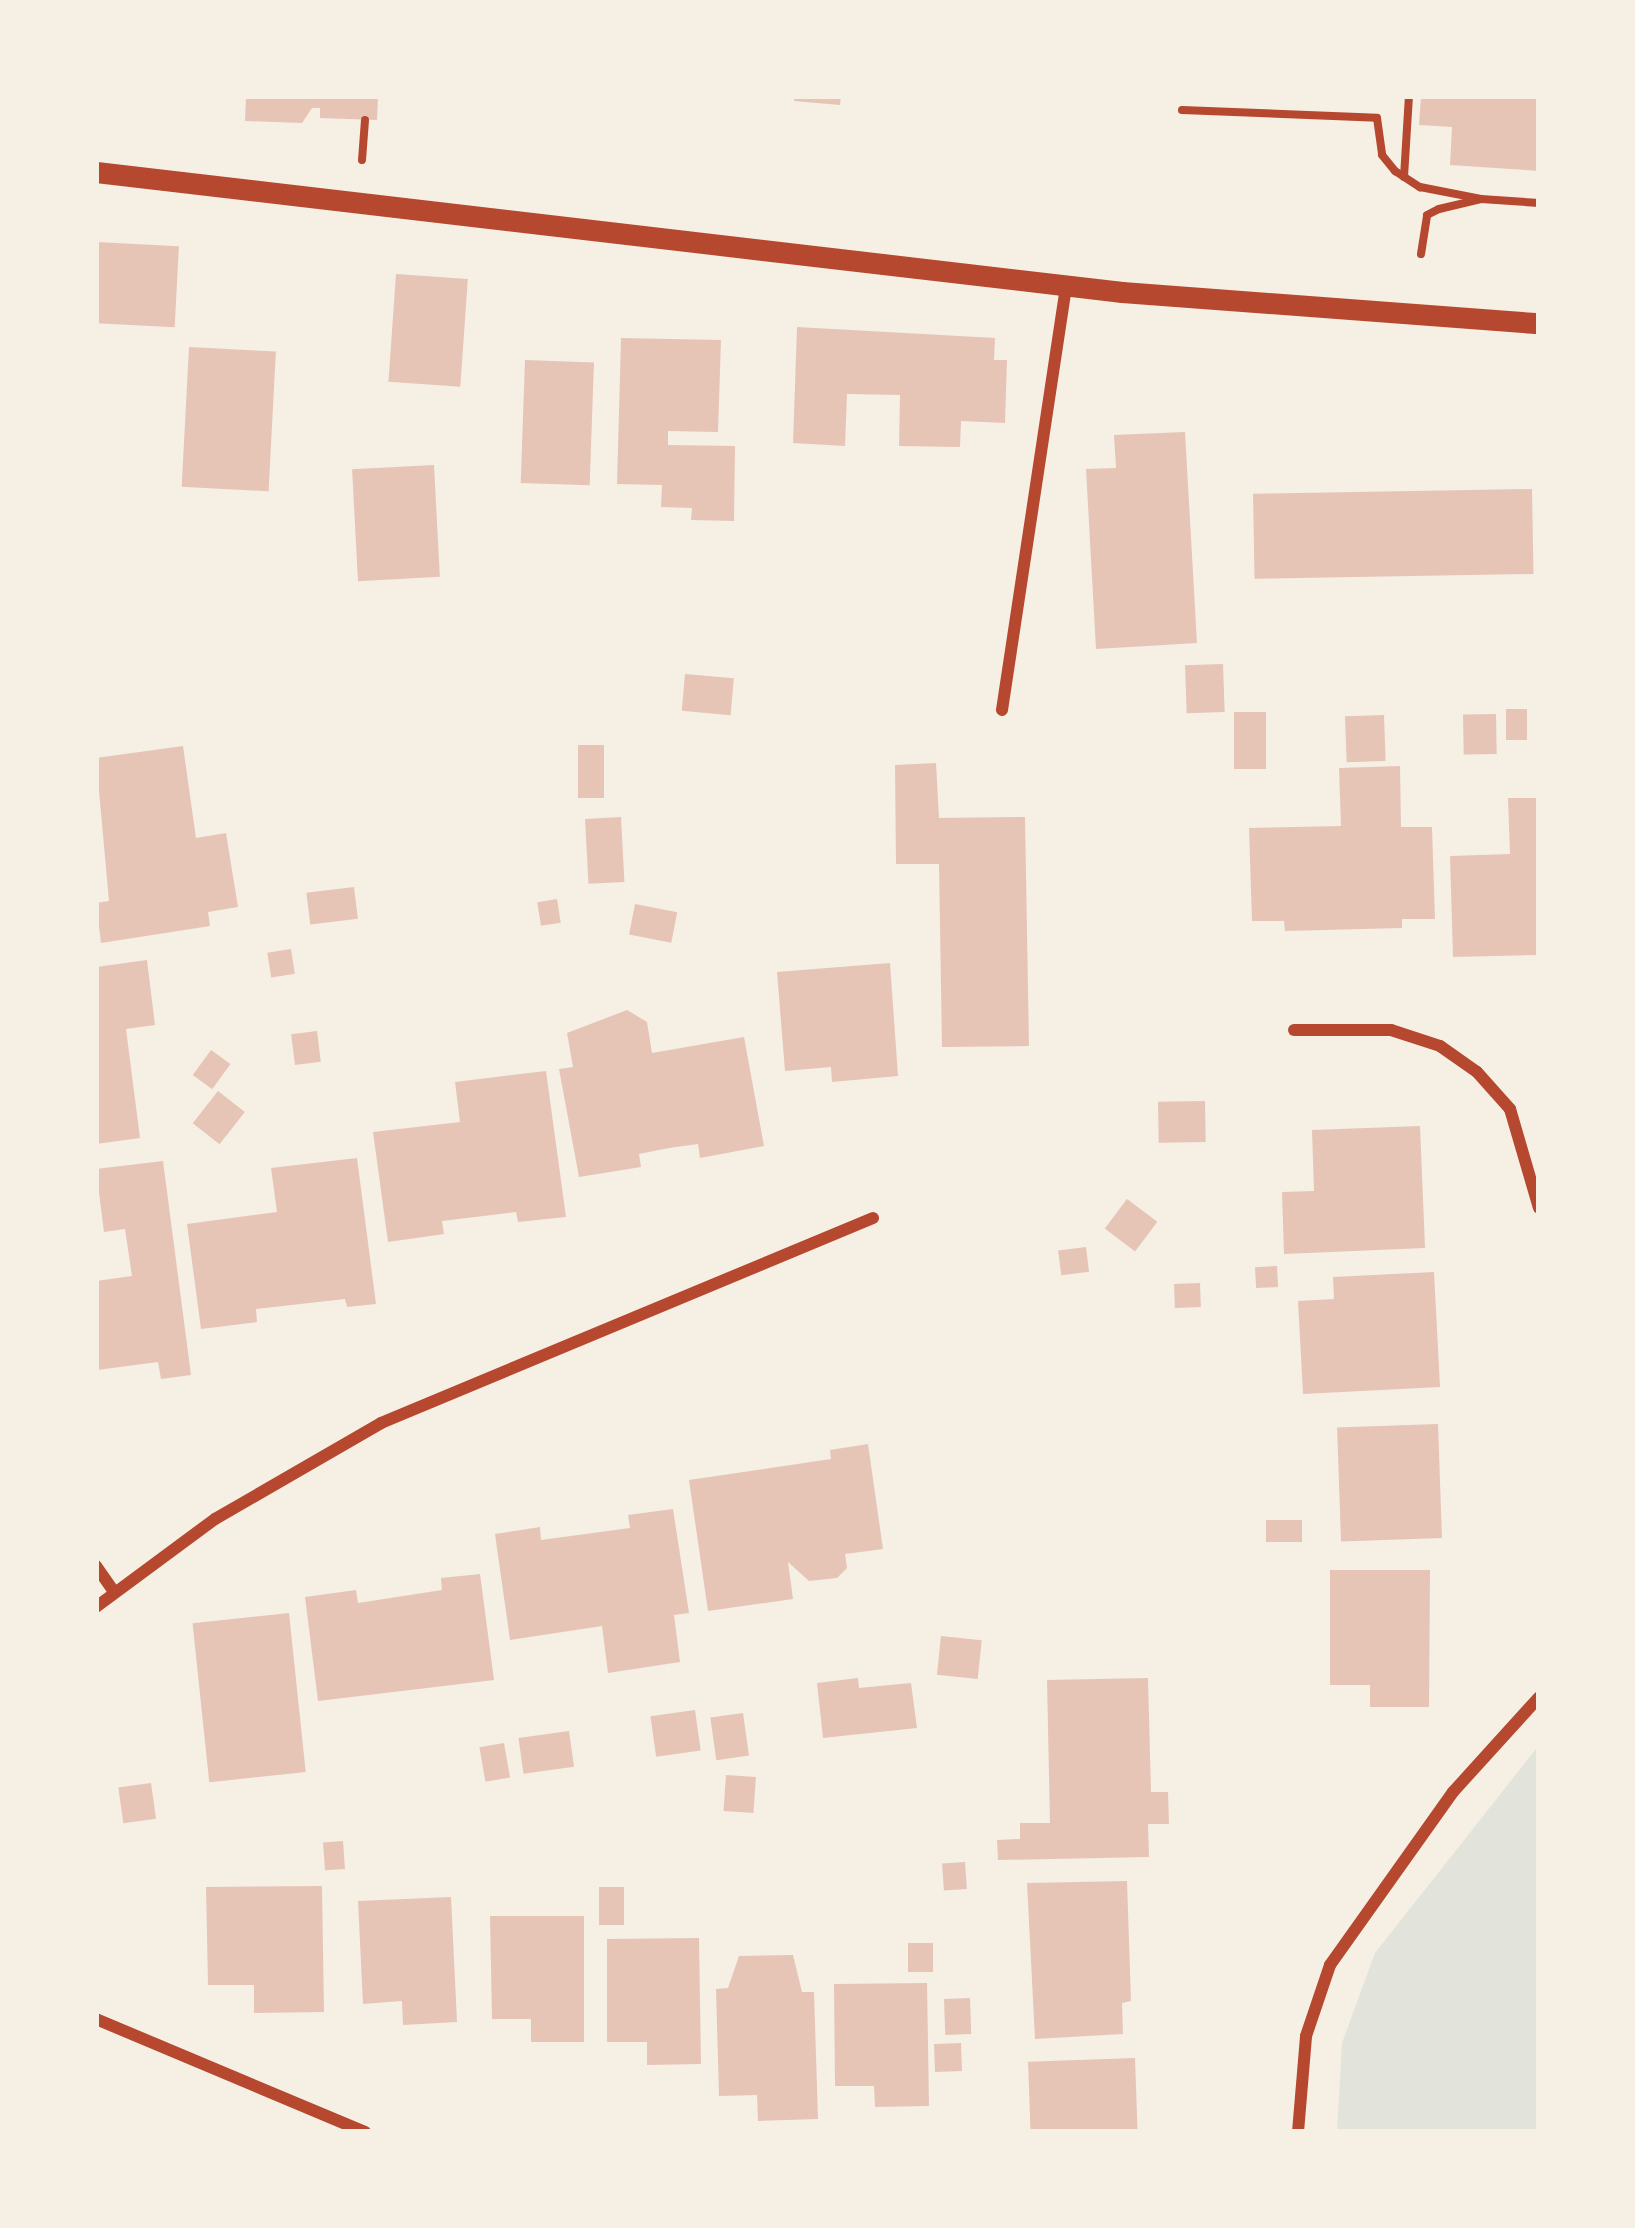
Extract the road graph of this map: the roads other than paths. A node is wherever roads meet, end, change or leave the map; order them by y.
1 (96, 172) edge
2 (1066, 285) junction
3 (1539, 323) edge
4 (1002, 710) dead end
5 (1294, 1030) dead end
6 (1539, 1208) edge
7 (873, 1218) dead end
8 (96, 1566) edge
9 (115, 1592) junction
10 (96, 1607) edge
11 (1539, 1697) edge
12 (96, 2019) edge
13 (365, 2132) edge
14 (1298, 2132) edge

1 - 2 street
2 - 3 street
2 - 4 street
5 - 6 street
7 - 9 street
8 - 9 street
9 - 10 street
11 - 14 street
12 - 13 street

